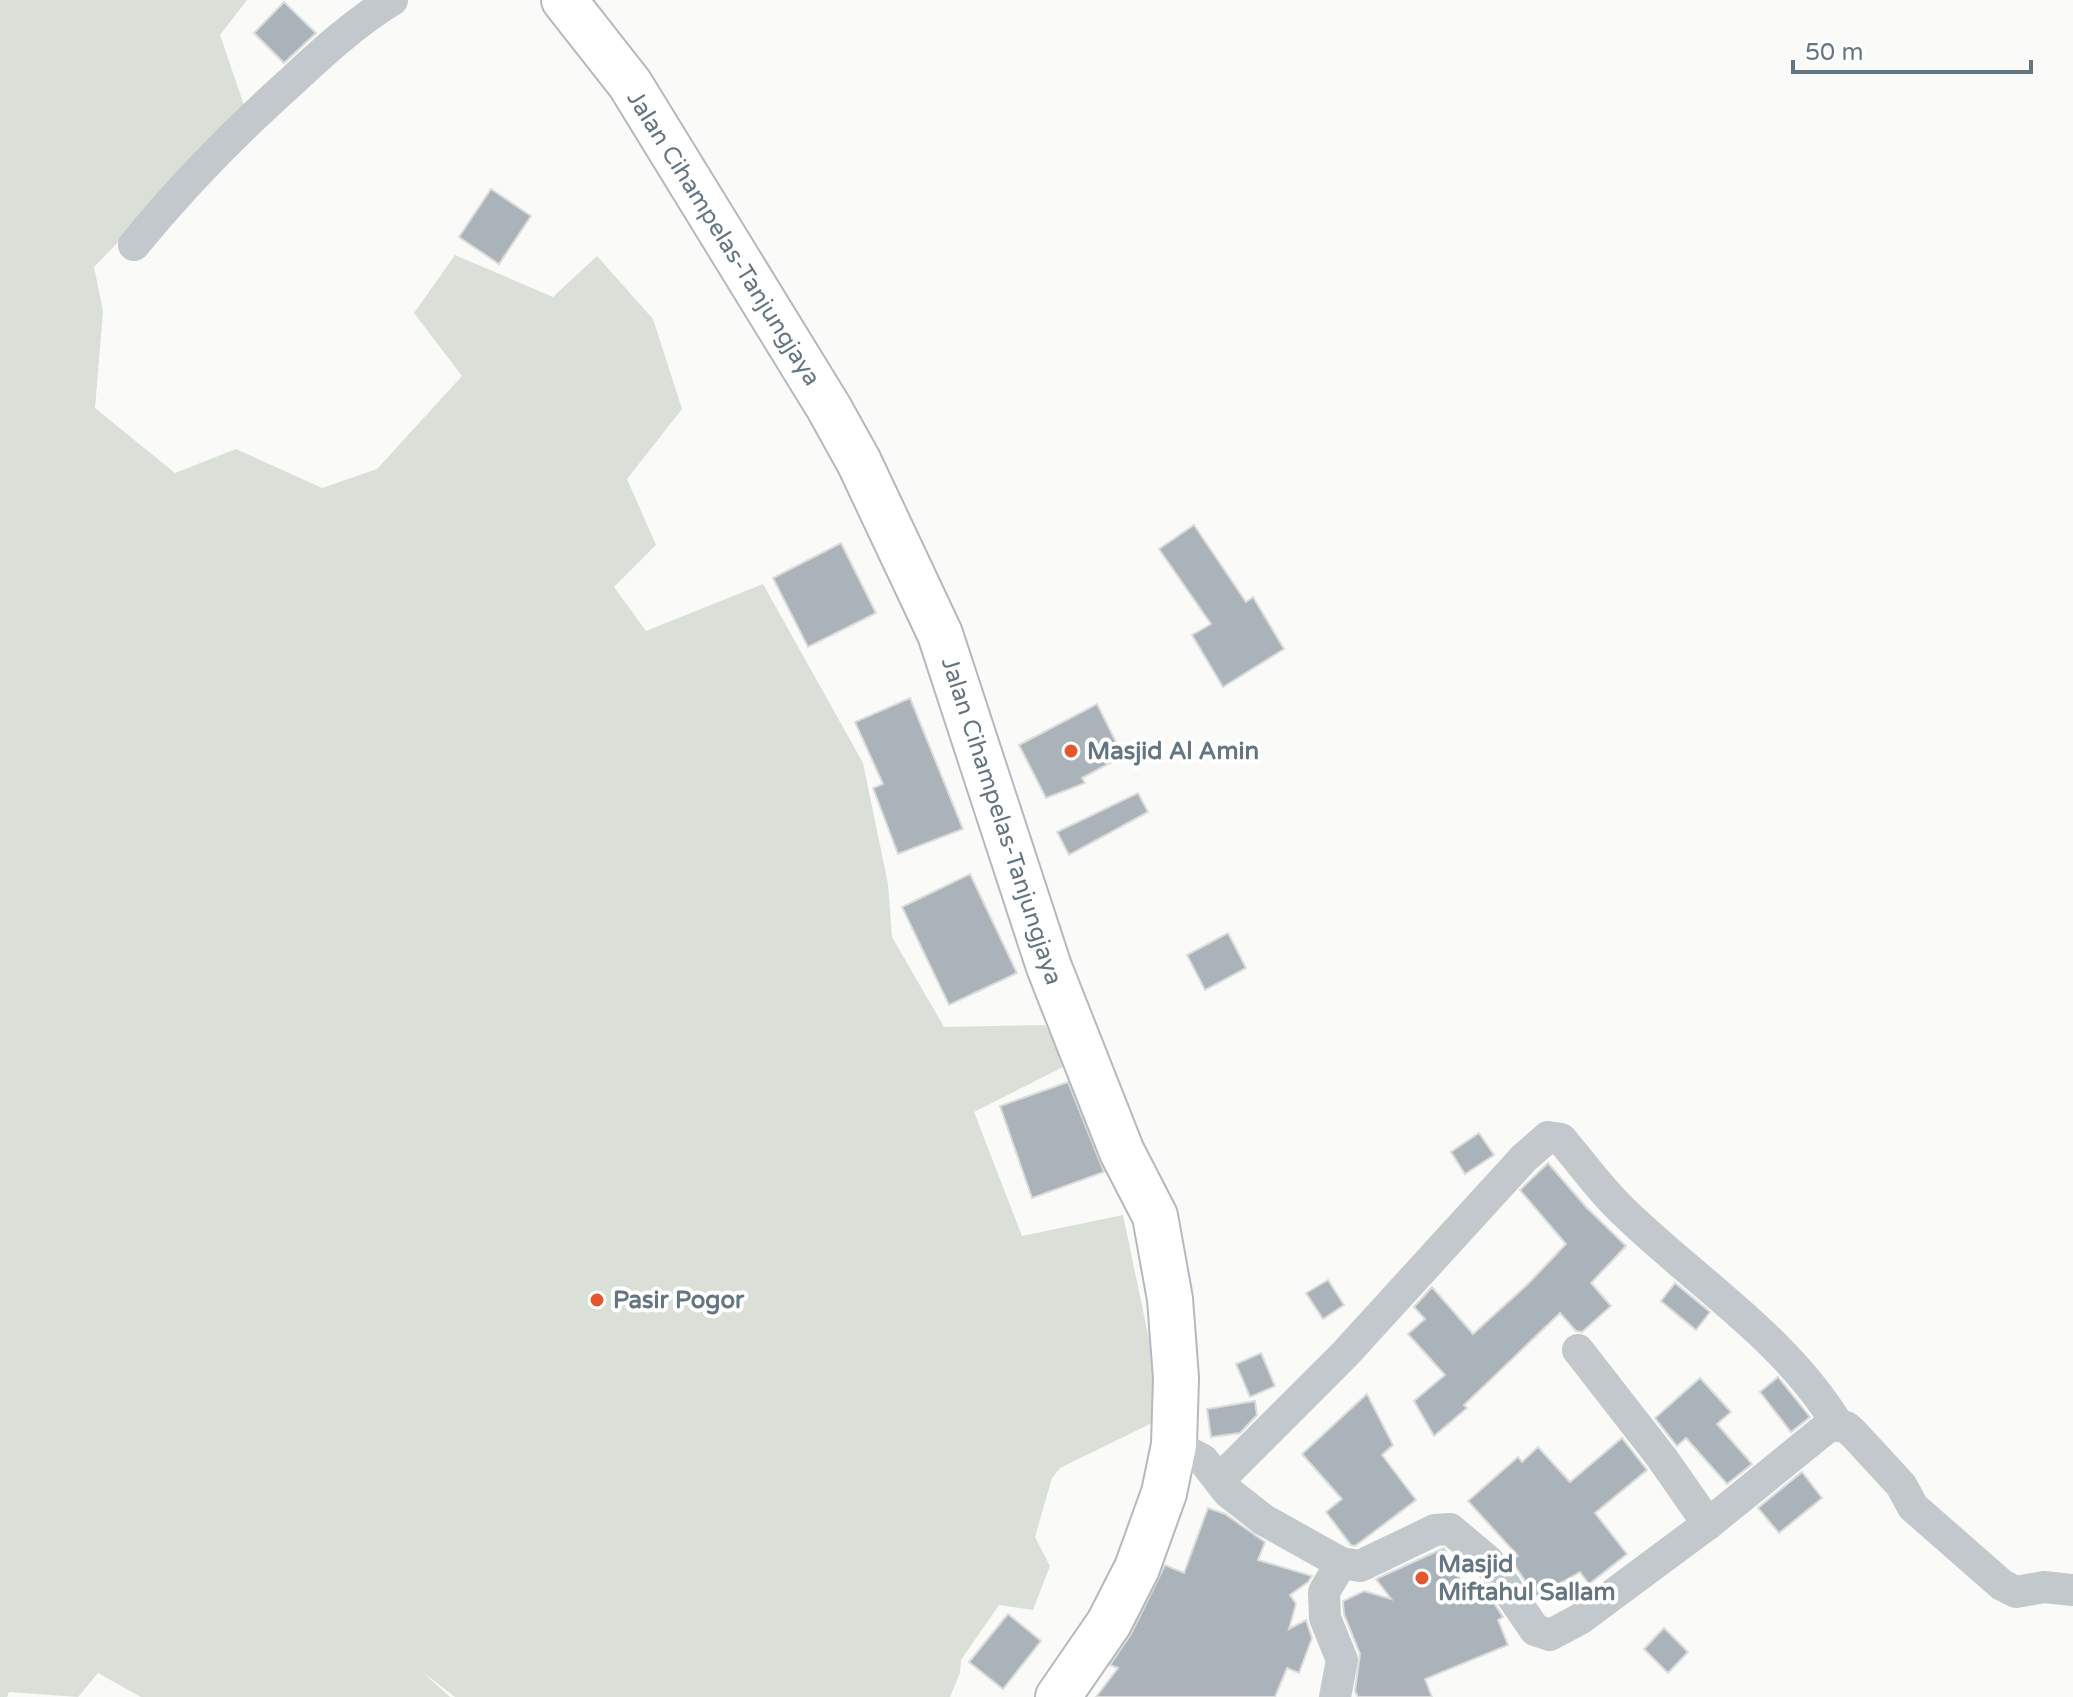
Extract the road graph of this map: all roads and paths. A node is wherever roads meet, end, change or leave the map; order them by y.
1 (392, 0) edge
2 (564, 0) edge
3 (134, 245) dead end
4 (1578, 1350) dead end
5 (1838, 1425) junction
6 (1174, 1445) junction
7 (1219, 1480) junction
8 (1708, 1524) junction
9 (1341, 1563) junction
10 (2073, 1590) edge
11 (1058, 1697) edge
12 (1335, 1697) edge

1 - 3 street
2 - 6 main road, Jalan Cihampelas-Tanjungjaya
4 - 8 street
5 - 7 street
5 - 8 street
5 - 10 street
6 - 7 street
6 - 11 main road, Jalan Cihampelas-Tanjungjaya
7 - 9 street
8 - 9 street
9 - 12 street

